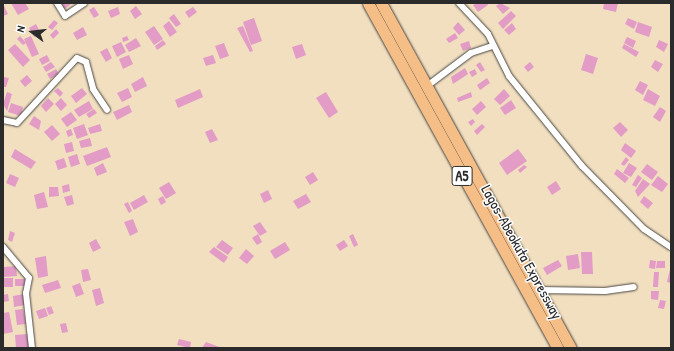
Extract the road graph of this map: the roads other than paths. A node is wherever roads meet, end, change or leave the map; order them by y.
1 (57, 3) edge
2 (84, 3) edge
3 (368, 3) edge
4 (382, 3) edge
5 (461, 4) edge
6 (492, 46) junction
7 (427, 86) junction
8 (108, 110) dead end
9 (3, 120) edge
10 (3, 247) edge
11 (671, 248) edge
12 (634, 287) dead end
13 (539, 290) junction
14 (32, 348) edge
15 (558, 348) edge
16 (571, 348) edge

1 - 2 street
3 - 15 highway, Lagos-Abeokuta Expressway / A5
4 - 7 highway, Lagos-Abeokuta Expressway / A5
5 - 6 street
6 - 7 street
6 - 11 street
7 - 13 highway, Lagos-Abeokuta Expressway / A5
8 - 9 street
10 - 14 street
12 - 13 street
13 - 16 highway, Lagos-Abeokuta Expressway / A5

